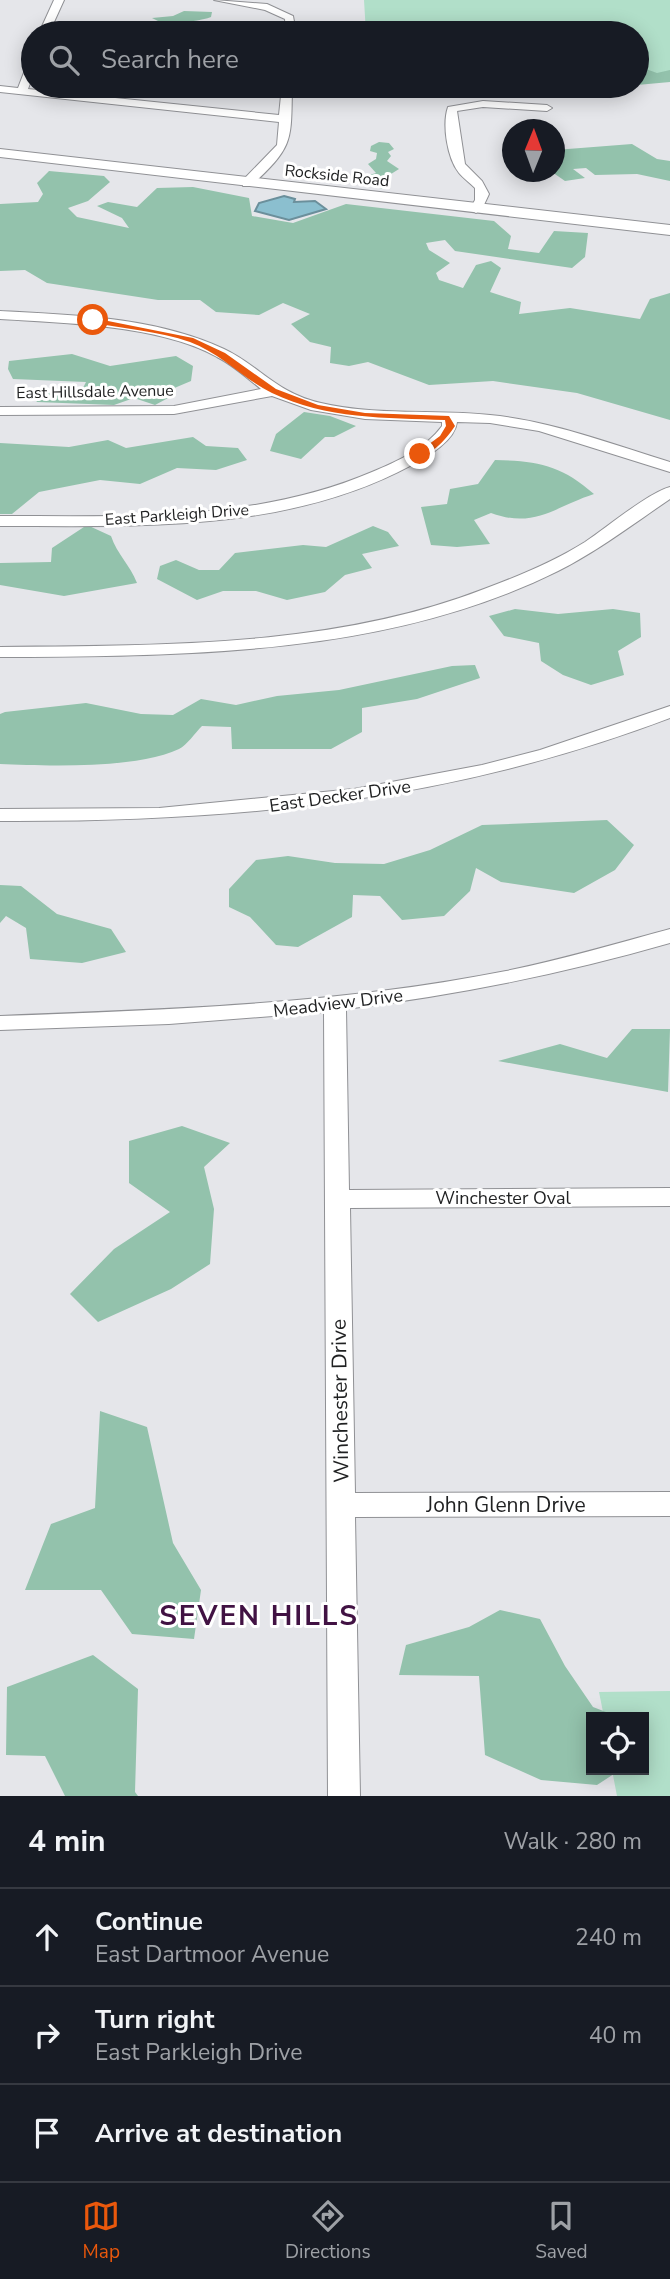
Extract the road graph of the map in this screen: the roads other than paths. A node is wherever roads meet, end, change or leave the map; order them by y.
1 (59, 0) edge
2 (219, 0) edge
3 (49, 21) edge
4 (291, 21) edge
5 (0, 89) edge
6 (21, 91) edge
7 (90, 98) edge
8 (286, 98) edge
9 (547, 108) dead end
10 (285, 118) junction
11 (0, 153) edge
12 (247, 183) junction
13 (476, 209) junction
14 (670, 230) edge
15 (0, 314) edge
16 (273, 391) junction
17 (0, 411) edge
18 (449, 418) junction
19 (670, 467) edge
20 (670, 492) edge
21 (0, 521) edge
22 (0, 652) edge
23 (670, 712) edge
24 (0, 816) edge
25 (670, 936) edge
26 (335, 1005) junction
27 (0, 1023) edge
28 (670, 1196) edge
29 (335, 1199) junction
30 (670, 1504) edge
31 (342, 1505) junction
32 (344, 1796) edge

1 - 3 street
2 - 4 street
5 - 6 street
7 - 10 street
8 - 10 street
9 - 13 street
10 - 12 street
11 - 12 main road, Rockside Road
12 - 13 main road, Rockside Road
13 - 14 main road, Rockside Road
15 - 16 street
16 - 17 street, East Hillsdale Avenue
16 - 18 street
18 - 19 street
18 - 21 street, East Parkleigh Drive
20 - 22 street
23 - 24 street, East Decker Drive
25 - 26 street, Meadview Drive
26 - 27 street, Meadview Drive
26 - 29 street, Winchester Drive
28 - 29 street, Winchester Oval
29 - 31 street, Winchester Drive
30 - 31 street, John Glenn Drive
31 - 32 street, Winchester Drive

